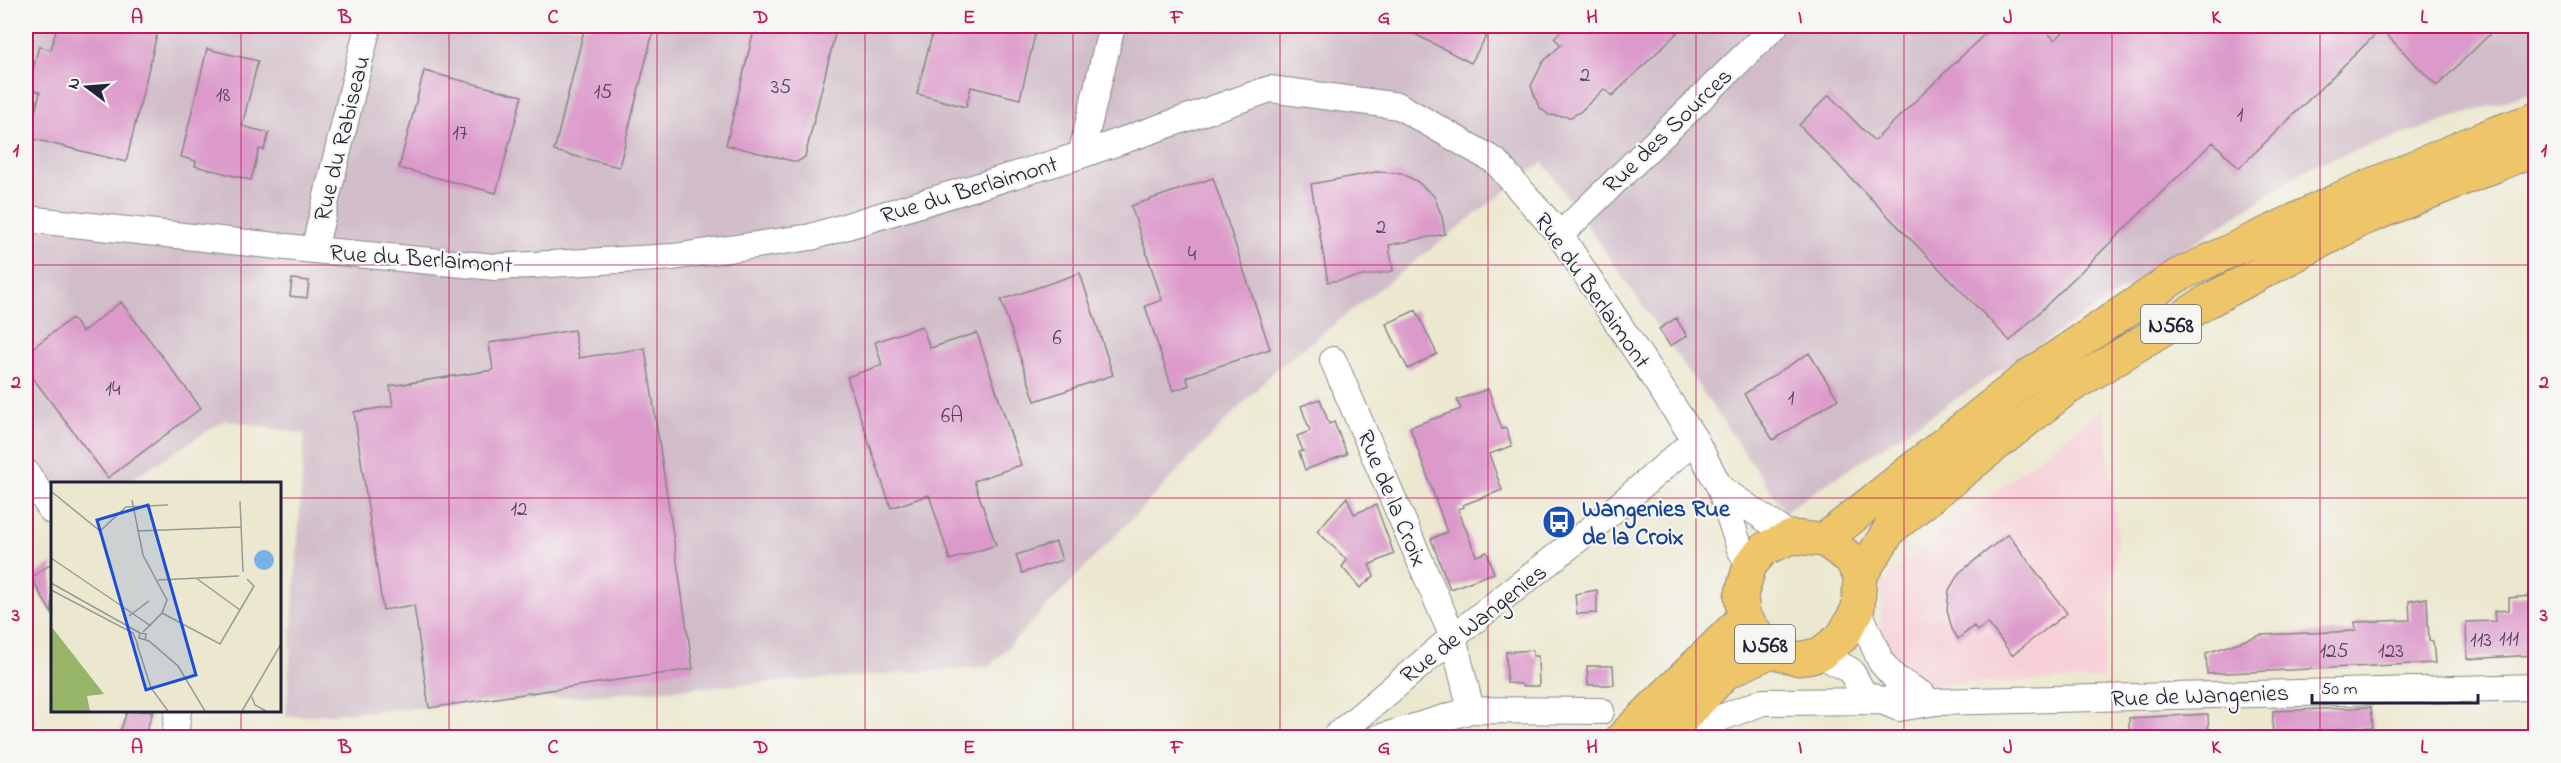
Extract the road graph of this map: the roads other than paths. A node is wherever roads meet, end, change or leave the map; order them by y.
1 (368, 26) edge
2 (1112, 26) edge
3 (1775, 26) edge
4 (2535, 119) edge
5 (2535, 149) edge
6 (1082, 154) junction
7 (26, 219) edge
8 (1560, 235) junction
9 (314, 250) junction
10 (1333, 360) dead end
11 (1695, 440) junction
12 (26, 472) edge
13 (1720, 488) junction
14 (51, 510) edge
15 (1808, 538) junction
16 (1750, 565) junction
17 (1860, 576) junction
18 (1858, 609) junction
19 (1744, 618) junction
20 (1453, 637) junction
21 (1771, 651) junction
22 (1821, 654) junction
23 (1910, 687) junction
24 (2535, 687) edge
25 (1882, 701) junction
26 (1936, 702) junction
27 (1471, 710) junction
28 (1601, 711) dead end
29 (178, 712) edge
30 (1708, 729) edge
31 (175, 738) edge
32 (1334, 738) edge
33 (1378, 738) edge
34 (1622, 738) edge
35 (1664, 738) edge

1 - 9 street, Rue du Rabiseau
2 - 6 street
3 - 8 street, Rue des Sources
4 - 15 highway, N568
5 - 17 highway, N568
6 - 8 street, Rue du Berlaimont
6 - 9 street, Rue du Berlaimont
7 - 9 street, Rue du Berlaimont
8 - 11 street, Rue du Berlaimont
10 - 20 street, Rue de la Croix
11 - 13 street, Rue du Berlaimont
11 - 20 street, Rue de Wangenies
12 - 14 street
13 - 15 street, Rue du Berlaimont
13 - 16 street, Rue du Berlaimont
15 - 16 highway, N568
15 - 17 highway
16 - 19 highway, N568
17 - 18 highway, N568
18 - 22 highway, N568
18 - 23 street
19 - 21 highway, N568
19 - 34 highway, N568
20 - 27 street, Rue de la Croix
20 - 32 street, Rue de Wangenies
21 - 22 highway, N568
21 - 35 highway, N568
22 - 25 street, Rue de Wangenies
23 - 25 street, Rue de Wangenies
23 - 26 street
24 - 26 street, Rue de Wangenies
25 - 26 street, Rue de Wangenies
25 - 30 street, Rue de Wangenies
27 - 28 street
27 - 33 street
29 - 31 street

